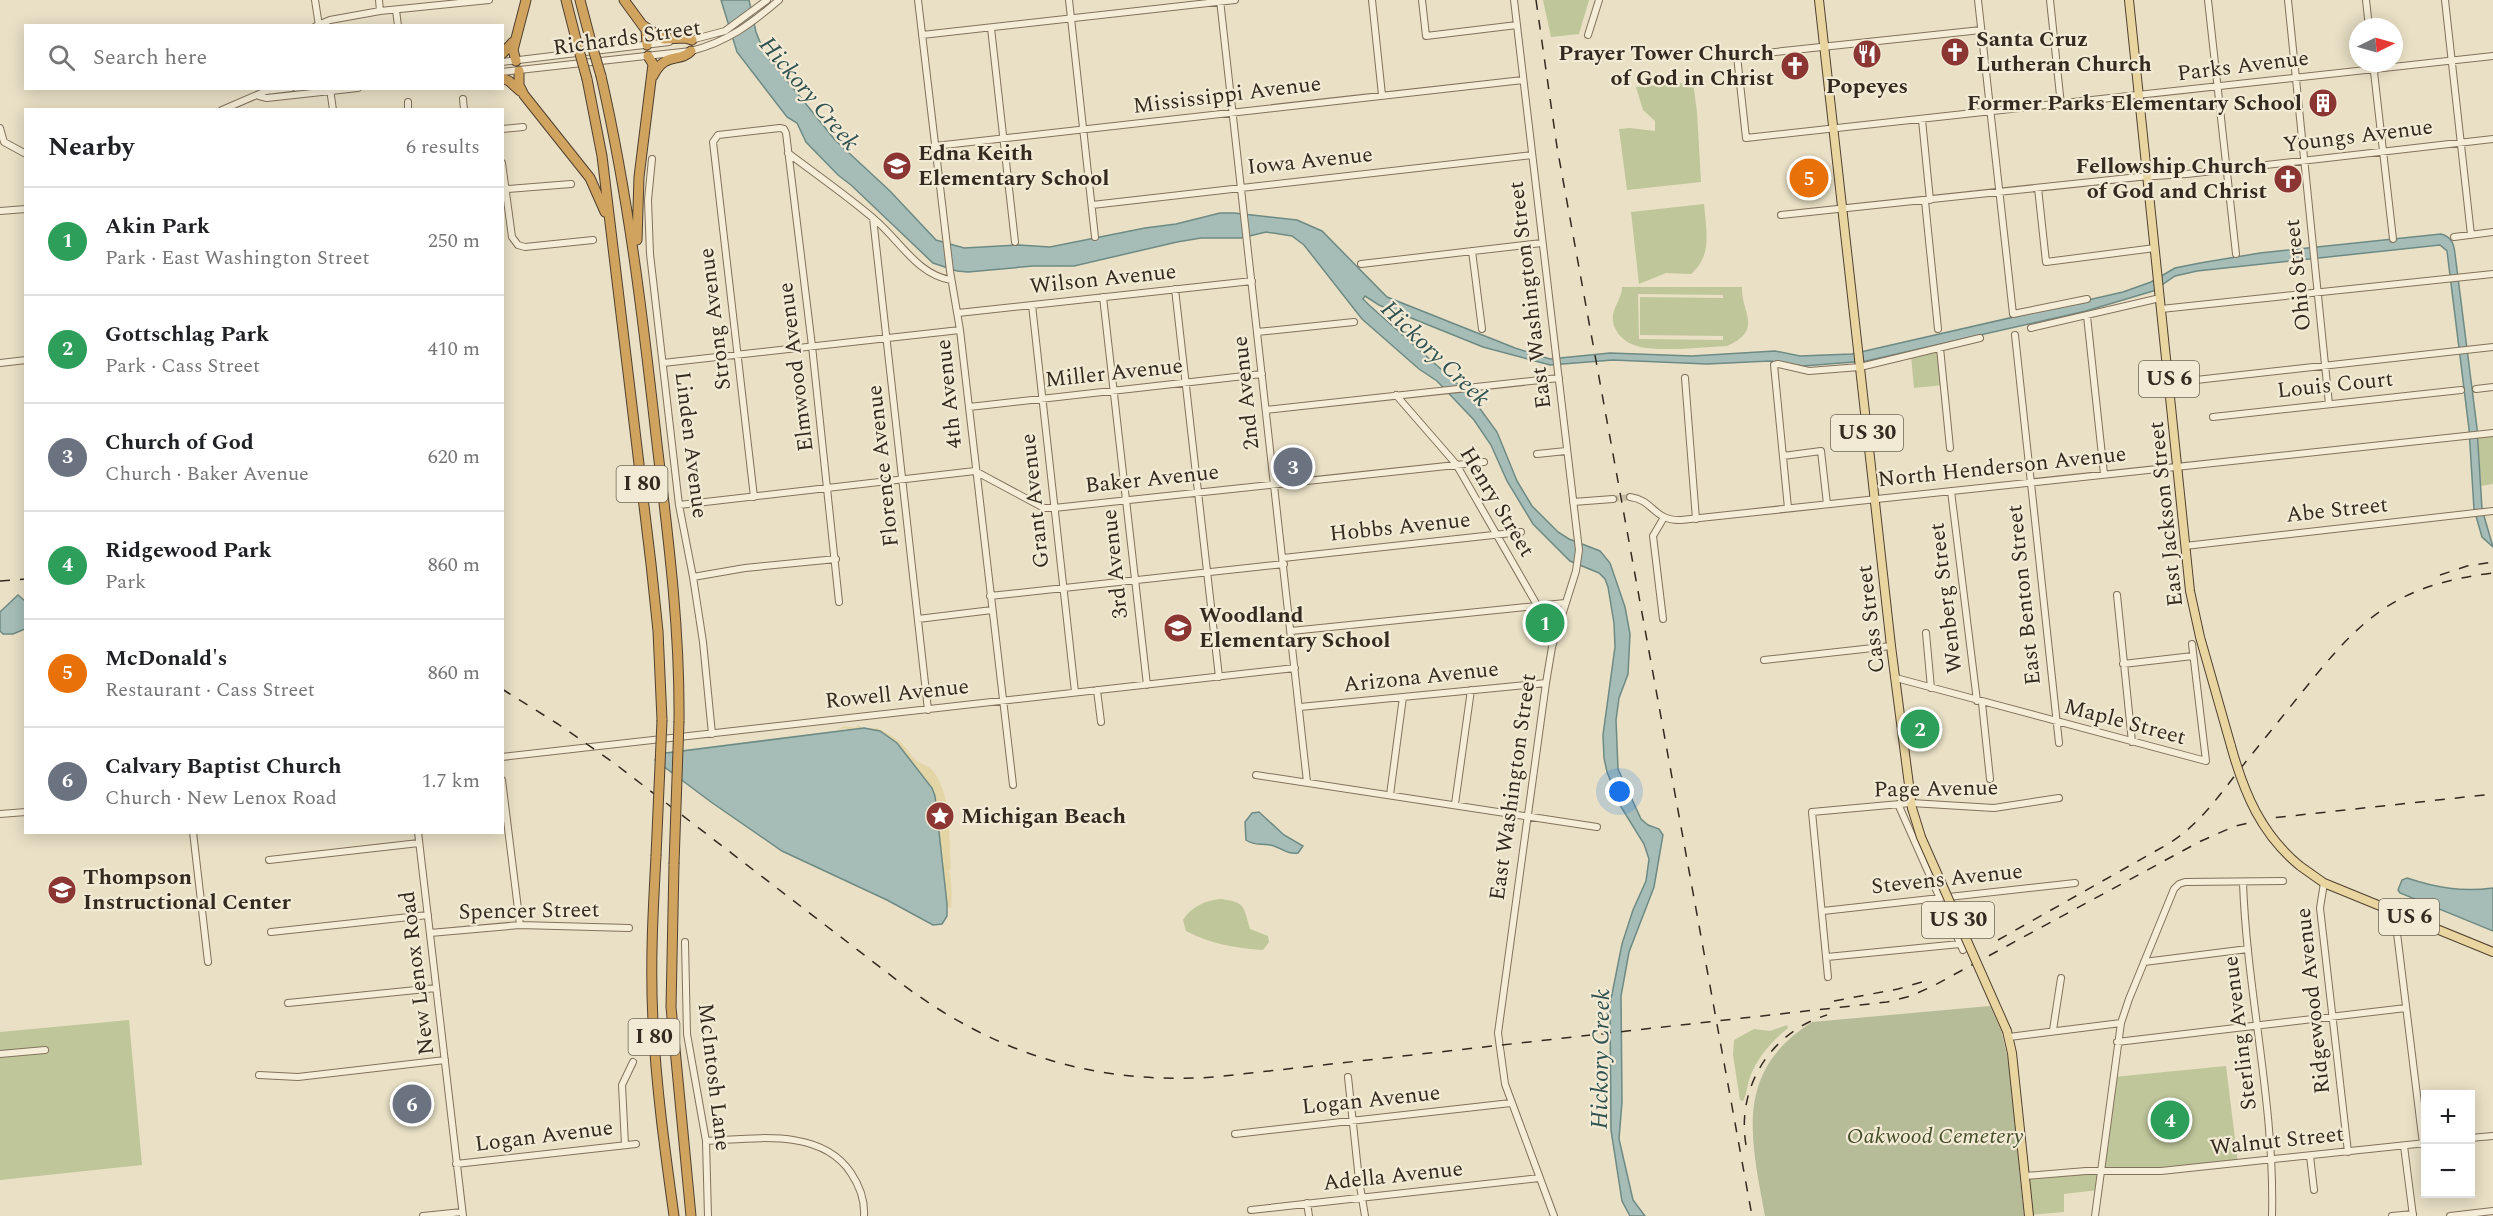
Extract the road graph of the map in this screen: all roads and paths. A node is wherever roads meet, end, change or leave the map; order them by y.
1 (315, 0) edge
2 (379, 0) edge
3 (489, 0) edge
4 (526, 0) edge
5 (566, 0) edge
6 (580, 0) edge
7 (624, 0) edge
8 (767, 0) edge
9 (918, 0) edge
10 (1069, 0) edge
11 (1235, 0) edge
12 (1372, 0) edge
13 (1422, 0) edge
14 (1514, 0) edge
15 (1599, 0) edge
16 (1819, 0) edge
17 (1978, 0) edge
18 (2050, 0) edge
19 (2129, 0) edge
20 (2208, 0) edge
21 (2288, 0) edge
22 (2366, 0) edge
23 (2445, 0) edge
24 (775, 1) edge
25 (1221, 1) edge
26 (446, 2) edge
27 (396, 10) junction
28 (380, 11) junction
29 (2368, 18) edge
30 (1071, 19) junction
31 (318, 24) edge
32 (320, 24) edge
33 (398, 24) edge
34 (1518, 25) junction
35 (644, 26) junction
36 (991, 27) junction
37 (1981, 30) junction
38 (922, 35) junction
39 (1588, 35) dead end
40 (516, 38) junction
41 (692, 40) junction
42 (647, 45) junction
43 (1824, 47) junction
44 (692, 51) junction
45 (504, 52) edge
46 (648, 56) junction
47 (2493, 56) edge
48 (2452, 60) junction
49 (504, 62) edge
50 (2403, 64) edge
51 (518, 66) junction
52 (2349, 70) edge
53 (504, 71) edge
54 (2375, 72) edge
55 (2296, 78) junction
56 (504, 79) edge
57 (1523, 80) junction
58 (648, 86) junction
59 (2217, 87) junction
60 (251, 90) edge
61 (274, 90) edge
62 (330, 90) edge
63 (524, 95) junction
64 (1382, 95) junction
65 (259, 96) junction
66 (2139, 96) junction
67 (251, 99) junction
68 (463, 99) dead end
69 (408, 102) dead end
70 (2061, 105) junction
71 (227, 108) edge
72 (333, 108) edge
73 (408, 108) edge
74 (464, 108) edge
75 (1990, 112) junction
76 (1233, 113) junction
77 (1922, 120) junction
78 (523, 127) dead end
79 (0, 128) edge
80 (504, 129) edge
81 (1085, 129) junction
82 (1833, 129) junction
83 (1004, 137) junction
84 (714, 138) joint
85 (2493, 138) edge
86 (2461, 142) junction
87 (935, 146) junction
88 (2384, 151) junction
89 (24, 153) edge
90 (789, 153) junction
91 (1532, 155) junction
92 (652, 159) dead end
93 (2305, 160) junction
94 (2227, 169) junction
95 (504, 173) edge
96 (2148, 177) junction
97 (571, 183) dead end
98 (1241, 187) junction
99 (2038, 188) junction
100 (507, 189) junction
101 (1999, 192) junction
102 (1928, 200) junction
103 (1092, 205) junction
104 (24, 208) edge
105 (1842, 210) junction
106 (0, 211) edge
107 (1780, 215) dead end
108 (873, 218) junction
109 (2493, 232) edge
110 (2471, 235) junction
111 (1095, 237) dead end
112 (2454, 237) dead end
113 (2393, 239) dead end
114 (593, 240) dead end
115 (1015, 242) dead end
116 (1542, 243) junction
117 (2155, 248) junction
118 (614, 249) junction
119 (1472, 251) junction
120 (2236, 254) dead end
121 (637, 264) junction
122 (1361, 264) dead end
123 (2493, 274) edge
124 (951, 280) junction
125 (1252, 281) junction
126 (1175, 289) junction
127 (2318, 293) junction
128 (2160, 295) junction
129 (1103, 297) junction
130 (2087, 298) dead end
131 (1032, 305) junction
132 (2162, 309) junction
133 (958, 314) junction
134 (2087, 316) junction
135 (1354, 322) dead end
136 (2031, 328) dead end
137 (1482, 329) dead end
138 (1938, 329) dead end
139 (960, 330) junction
140 (1257, 332) junction
141 (2015, 335) dead end
142 (887, 339) junction
143 (1980, 339) dead end
144 (812, 346) junction
145 (2493, 347) edge
146 (1940, 348) junction
147 (738, 354) junction
148 (24, 360) edge
149 (0, 363) edge
150 (663, 363) junction
151 (2325, 366) junction
152 (1860, 367) junction
153 (1262, 374) junction
154 (1559, 378) junction
155 (1685, 378) dead end
156 (1186, 383) junction
157 (2169, 383) junction
158 (2493, 387) edge
159 (2476, 389) dead end
160 (2462, 390) dead end
161 (1114, 392) junction
162 (1396, 395) junction
163 (1042, 399) junction
164 (2329, 404) junction
165 (969, 407) junction
166 (1266, 410) junction
167 (2212, 417) dead end
168 (2493, 432) edge
169 (1950, 448) dead end
170 (1566, 451) junction
171 (1537, 454) dead end
172 (1782, 456) junction
173 (1484, 462) dead end
174 (1456, 464) junction
175 (2178, 466) junction
176 (975, 471) junction
177 (2104, 474) junction
178 (903, 479) junction
179 (2030, 482) junction
180 (1275, 484) junction
181 (828, 489) junction
182 (1951, 490) junction
183 (1198, 493) junction
184 (754, 497) junction
185 (1630, 497) tunnel mouth
186 (1613, 499) tunnel mouth
187 (1875, 499) junction
188 (1126, 500) junction
189 (1573, 502) junction
190 (1827, 504) junction
191 (679, 505) junction
192 (1788, 507) junction
193 (1054, 508) junction
194 (2493, 511) edge
195 (1663, 519) junction
196 (1696, 519) junction
197 (1521, 532) dead end
198 (1496, 534) junction
199 (2185, 546) junction
200 (836, 559) junction
201 (1283, 561) junction
202 (1207, 572) junction
203 (693, 576) junction
204 (1135, 580) junction
205 (1063, 588) junction
206 (990, 596) junction
207 (2117, 596) dead end
208 (839, 602) dead end
209 (1565, 603) junction
210 (1538, 605) junction
211 (992, 610) junction
212 (918, 619) junction
213 (1663, 619) dead end
214 (1291, 632) junction
215 (1926, 633) dead end
216 (2192, 644) dead end
217 (1892, 646) junction
218 (2193, 656) junction
219 (1764, 660) dead end
220 (2123, 664) junction
221 (1296, 668) junction
222 (1219, 677) junction
223 (1896, 678) junction
224 (1546, 682) junction
225 (1147, 685) junction
226 (1931, 688) junction
227 (1097, 690) junction
228 (1471, 690) junction
229 (1075, 692) junction
230 (1403, 697) junction
231 (1002, 701) junction
232 (1979, 702) junction
233 (1300, 707) junction
234 (928, 710) junction
235 (1101, 722) dead end
236 (2056, 722) junction
237 (712, 734) junction
238 (2132, 742) junction
239 (2059, 743) dead end
240 (504, 757) edge
241 (1256, 775) dead end
242 (1990, 779) dead end
243 (1307, 782) junction
244 (1012, 785) dead end
245 (1390, 795) junction
246 (504, 796) edge
247 (2059, 798) dead end
248 (1455, 804) junction
249 (1898, 804) junction
250 (1912, 806) junction
251 (24, 812) edge
252 (0, 814) edge
253 (1528, 816) junction
254 (1597, 827) dead end
255 (193, 834) edge
256 (418, 834) edge
257 (419, 843) junction
258 (269, 860) dead end
259 (2283, 881) dead end
260 (2075, 883) dead end
261 (2243, 883) junction
262 (2324, 883) junction
263 (1940, 897) junction
264 (1822, 911) junction
265 (2400, 913) junction
266 (428, 915) junction
267 (520, 925) junction
268 (629, 928) dead end
269 (271, 932) dead end
270 (430, 933) junction
271 (685, 942) dead end
272 (2248, 950) junction
273 (2493, 952) edge
274 (1827, 957) junction
275 (208, 962) dead end
276 (2144, 962) junction
277 (1828, 977) dead end
278 (2061, 978) dead end
279 (436, 988) junction
280 (288, 1003) dead end
281 (2406, 1008) junction
282 (2332, 1017) junction
283 (2121, 1023) junction
284 (2257, 1026) junction
285 (2053, 1030) junction
286 (2008, 1034) junction
287 (2117, 1042) junction
288 (45, 1050) dead end
289 (0, 1054) edge
290 (445, 1060) junction
291 (633, 1062) dead end
292 (259, 1075) dead end
293 (1348, 1077) dead end
294 (1511, 1103) junction
295 (1352, 1120) junction
296 (2421, 1121) edge
297 (1235, 1134) dead end
298 (2493, 1136) edge
299 (2475, 1138) edge
300 (706, 1141) junction
301 (636, 1144) dead end
302 (2421, 1144) edge
303 (625, 1145) junction
304 (2404, 1146) junction
305 (2348, 1152) junction
306 (2310, 1155) junction
307 (2272, 1160) junction
308 (456, 1164) junction
309 (2101, 1172) junction
310 (2025, 1176) junction
311 (1539, 1178) junction
312 (2314, 1190) dead end
313 (1364, 1199) junction
314 (1307, 1203) junction
315 (1251, 1210) dead end
316 (2493, 1212) edge
317 (462, 1214) edge
318 (2413, 1215) edge
319 (423, 1216) edge
320 (674, 1216) edge
321 (691, 1216) edge
322 (708, 1216) edge
323 (864, 1216) edge
324 (1308, 1216) edge
325 (1365, 1216) edge
326 (1554, 1216) edge
327 (2029, 1216) edge
328 (2095, 1216) edge
329 (2272, 1216) edge
330 (2392, 1216) edge
331 (2450, 1216) edge

1 - 31 street
2 - 28 street
3 - 26 street
4 - 40 highway
5 - 118 highway, I 80, bridge
6 - 121 highway, I 80, bridge
7 - 35 highway
8 - 41 street, Richards Street
9 - 38 street, 4th Avenue
10 - 30 street
11 - 25 street
12 - 64 street
13 - 34 street
14 - 34 street, East Washington Street
15 - 39 street
16 - 43 main road, Cass Street / US 30
17 - 37 street
18 - 70 street
19 - 66 main road, East Jackson Street / US 6
20 - 59 street
21 - 55 street, Ohio Street
22 - 29 street
23 - 48 street
24 - 44 street, Richards Street
25 - 30 street
25 - 76 street, 2nd Avenue
26 - 27 street
27 - 28 street
27 - 33 street
28 - 32 street
30 - 36 street
30 - 81 street
34 - 57 street, East Washington Street
35 - 41 highway
35 - 42 highway
36 - 38 street
36 - 83 street
37 - 43 street
37 - 75 street
38 - 87 street, 4th Avenue
40 - 45 highway
40 - 51 highway
41 - 42 street, Richards Street
42 - 46 street
42 - 51 street, Richards Street
43 - 82 main road, Cass Street / US 30
43 - 82 street, Parks Avenue
44 - 46 street, Richards Street
44 - 58 highway
46 - 51 street, Richards Street
46 - 58 highway
47 - 48 street, Parks Avenue
48 - 50 street, Parks Avenue
48 - 86 street
49 - 51 street, Richards Street
51 - 53 street, Richards Street
51 - 63 highway
52 - 55 street, Parks Avenue
54 - 88 street
55 - 59 street, Parks Avenue
55 - 93 street, Ohio Street
56 - 63 highway
57 - 64 street, Mississippi Avenue
57 - 91 street, East Washington Street
58 - 121 highway
59 - 66 street, Parks Avenue
59 - 94 street
60 - 67 street
61 - 65 street
62 - 65 street
62 - 72 street
63 - 118 highway
64 - 76 street, Mississippi Avenue
65 - 67 street
66 - 70 street, Parks Avenue
66 - 96 main road, East Jackson Street / US 6
67 - 71 street
68 - 74 street
69 - 73 street
70 - 75 street, Parks Avenue
75 - 77 street, Parks Avenue
75 - 101 street
76 - 81 street, Mississippi Avenue
76 - 98 street, 2nd Avenue
77 - 82 street, Parks Avenue
77 - 102 street
78 - 80 street
79 - 89 street
81 - 83 street, Mississippi Avenue
81 - 103 street
82 - 105 main road, Cass Street / US 30
83 - 87 street, Mississippi Avenue
83 - 115 street
84 - 90 street, Elmwood Avenue
84 - 147 street, Strong Avenue
85 - 86 street, Youngs Avenue
86 - 88 street, Youngs Avenue
86 - 110 street
87 - 124 street, 4th Avenue
88 - 93 street, Youngs Avenue
88 - 113 street
90 - 108 street
90 - 144 street, Elmwood Avenue
91 - 98 street, Iowa Avenue
91 - 116 street, East Washington Street
92 - 150 street, Linden Avenue
93 - 94 street, Youngs Avenue
93 - 127 street, Ohio Street
94 - 96 street, Youngs Avenue
94 - 120 street
95 - 100 street
96 - 99 street, Youngs Avenue
96 - 117 main road, East Jackson Street / US 6
97 - 100 street
98 - 103 street, Iowa Avenue
98 - 125 street, 2nd Avenue
99 - 101 street, Youngs Avenue
99 - 117 street
100 - 114 street
101 - 102 street, Youngs Avenue
101 - 130 street
102 - 105 street, Youngs Avenue
102 - 138 street
103 - 111 street
104 - 106 street
105 - 107 street, Youngs Avenue
105 - 152 main road, Cass Street / US 30
108 - 124 street
108 - 142 street, Florence Avenue
109 - 110 street
110 - 112 street
116 - 119 street
116 - 154 street, East Washington Street
117 - 128 main road, East Jackson Street / US 6
118 - 320 highway, I 80, bridge
119 - 122 street
119 - 137 street
121 - 321 highway, I 80, bridge
123 - 127 street
124 - 133 street, 4th Avenue
125 - 126 street, Wilson Avenue
125 - 140 street, 2nd Avenue
126 - 129 street, Wilson Avenue
126 - 156 street
127 - 132 street
127 - 151 street, Ohio Street
128 - 132 main road, East Jackson Street / US 6
128 - 134 street
129 - 131 street, Wilson Avenue
129 - 161 street, 3rd Avenue
131 - 133 street, Wilson Avenue
131 - 163 street, Grant Avenue
132 - 157 main road, East Jackson Street / US 6
133 - 139 street, 4th Avenue
134 - 136 street
134 - 177 street
135 - 140 street
139 - 142 street
139 - 165 street, 4th Avenue
140 - 153 street, 2nd Avenue
141 - 179 street, East Benton Street
142 - 144 street
142 - 178 street, Florence Avenue
143 - 146 street
144 - 147 street
144 - 181 street, Elmwood Avenue
145 - 151 street
146 - 152 street
146 - 169 street
147 - 150 street
147 - 184 street, Strong Avenue
148 - 149 street
150 - 191 street, Linden Avenue
151 - 157 street
151 - 164 street, Ohio Street
152 - 172 street
152 - 187 main road, Cass Street / US 30
153 - 156 street, Miller Avenue
153 - 166 street, 2nd Avenue
154 - 162 street
154 - 170 street, East Washington Street
155 - 196 street
156 - 161 street, Miller Avenue
156 - 183 street
157 - 175 main road, East Jackson Street / US 6
158 - 159 street
160 - 164 street, Louis Court
161 - 163 street, Miller Avenue
161 - 188 street, 3rd Avenue
162 - 166 street
162 - 174 street, Henry Street
163 - 165 street, Miller Avenue
163 - 193 street, Grant Avenue
164 - 167 street, Louis Court
165 - 176 street, 4th Avenue
166 - 180 street, 2nd Avenue
168 - 175 street, North Henderson Avenue
170 - 171 street
170 - 189 street, East Washington Street
172 - 190 street
172 - 192 street
173 - 174 street, Baker Avenue
174 - 180 street, Baker Avenue
174 - 198 street, Henry Street
175 - 177 street, North Henderson Avenue
175 - 199 main road, East Jackson Street / US 6
176 - 178 street
176 - 193 street, Baker Avenue
176 - 206 street, 4th Avenue
177 - 179 street, North Henderson Avenue
178 - 181 street
178 - 212 street, Florence Avenue
179 - 182 street, North Henderson Avenue
179 - 236 street, East Benton Street
180 - 183 street, Baker Avenue
180 - 201 street, 2nd Avenue
181 - 184 street
181 - 200 street, Elmwood Avenue
182 - 187 street, North Henderson Avenue
182 - 232 street, Wenberg Street
183 - 188 street, Baker Avenue
183 - 202 street
184 - 191 street
185 - 195 street
186 - 189 street
187 - 190 street, North Henderson Avenue
187 - 217 main road, Cass Street / US 30
188 - 193 street, Baker Avenue
188 - 204 street, 3rd Avenue
189 - 209 street, East Washington Street
190 - 192 street, North Henderson Avenue
191 - 203 street, Linden Avenue
192 - 196 street, North Henderson Avenue
193 - 205 street, Grant Avenue
194 - 199 street, Abe Street
195 - 196 street, North Henderson Avenue
195 - 213 street
197 - 198 street, Hobbs Avenue
198 - 201 street, Hobbs Avenue
198 - 210 street, Henry Street
199 - 262 main road, East Jackson Street / US 6, bridge
200 - 203 street
200 - 208 street, Elmwood Avenue
201 - 202 street, Hobbs Avenue
201 - 214 street, 2nd Avenue
202 - 204 street, Hobbs Avenue
202 - 222 street
203 - 237 street, Linden Avenue
204 - 205 street, Hobbs Avenue
204 - 225 street, 3rd Avenue
205 - 206 street, Hobbs Avenue
205 - 229 street, Grant Avenue
206 - 211 street, 4th Avenue
207 - 220 street
209 - 210 street
209 - 224 street, East Washington Street
210 - 214 street
211 - 212 street
211 - 231 street, 4th Avenue
212 - 234 street, Florence Avenue
214 - 221 street, 2nd Avenue
215 - 226 street
216 - 218 street
217 - 219 street
217 - 223 main road, Cass Street / US 30
218 - 220 street
218 - 238 street, Maple Street
220 - 238 street
221 - 222 street, Rowell Avenue
221 - 233 street, 2nd Avenue
222 - 225 street, Rowell Avenue
223 - 226 street, Maple Street
223 - 250 main road, Cass Street / US 30
224 - 228 street, Arizona Avenue
224 - 253 street, East Washington Street
225 - 227 street, Rowell Avenue
226 - 232 street, Maple Street
227 - 229 street, Rowell Avenue
227 - 235 street
228 - 230 street, Arizona Avenue
228 - 248 street
229 - 231 street, Rowell Avenue
230 - 233 street, Arizona Avenue
230 - 245 street
231 - 234 street, Rowell Avenue
231 - 244 street, 4th Avenue
232 - 236 street, Maple Street
232 - 242 street, Wenberg Street
233 - 243 street, 2nd Avenue
234 - 237 street, Rowell Avenue
236 - 238 street, Maple Street
236 - 239 street, East Benton Street
237 - 240 street, Rowell Avenue
241 - 243 street
243 - 245 street
245 - 248 street
246 - 267 street
247 - 250 street, Page Avenue
248 - 253 street
249 - 250 street, Page Avenue
249 - 263 street
249 - 264 street, Page Avenue
250 - 286 main road, Cass Street / US 30, bridge
251 - 252 street
253 - 254 street
253 - 294 street, East Washington Street
255 - 275 street
256 - 257 street, New Lenox Road
257 - 258 street
257 - 266 street, New Lenox Road
259 - 261 street
260 - 263 street, Stevens Avenue
261 - 272 street, Sterling Avenue
261 - 276 street
262 - 265 main road, US 6
262 - 282 street, Ridgewood Avenue
263 - 264 street, Stevens Avenue
263 - 274 street
264 - 274 street
265 - 273 main road, US 6
265 - 281 street
266 - 269 street
266 - 270 street, New Lenox Road
267 - 268 street, Spencer Street
267 - 270 street, Spencer Street
270 - 279 street, New Lenox Road
271 - 300 street, McIntosh Lane
272 - 276 street
272 - 284 street, Sterling Avenue
274 - 277 street
276 - 283 street
278 - 285 street
279 - 280 street
279 - 290 street, New Lenox Road
281 - 282 street
281 - 296 street
282 - 284 street
282 - 305 street, Ridgewood Avenue
283 - 285 street
283 - 287 street
284 - 287 street
284 - 307 street, Sterling Avenue
285 - 286 street
286 - 310 main road, Cass Street / US 30
287 - 309 street
288 - 289 street
290 - 292 street
290 - 308 street, New Lenox Road
291 - 303 street
293 - 295 street
294 - 295 street, Logan Avenue
294 - 311 street, East Washington Street
295 - 297 street, Logan Avenue
295 - 313 street
298 - 299 street
300 - 322 street, McIntosh Lane
300 - 323 street
301 - 303 street, Logan Avenue
302 - 304 street, Walnut Street
303 - 308 street, Logan Avenue
304 - 305 street, Walnut Street
304 - 318 street
305 - 306 street, Walnut Street
306 - 307 street, Walnut Street
306 - 312 street
307 - 309 street, Walnut Street
307 - 329 street, Sterling Avenue
308 - 317 street, New Lenox Road
309 - 310 street, Walnut Street
309 - 328 street
310 - 327 main road, Cass Street / US 30
311 - 313 street, Adella Avenue
311 - 326 street, East Washington Street
313 - 314 street, Adella Avenue
313 - 325 street
314 - 315 street, Adella Avenue
314 - 324 street
316 - 331 street
317 - 319 street
318 - 330 street

